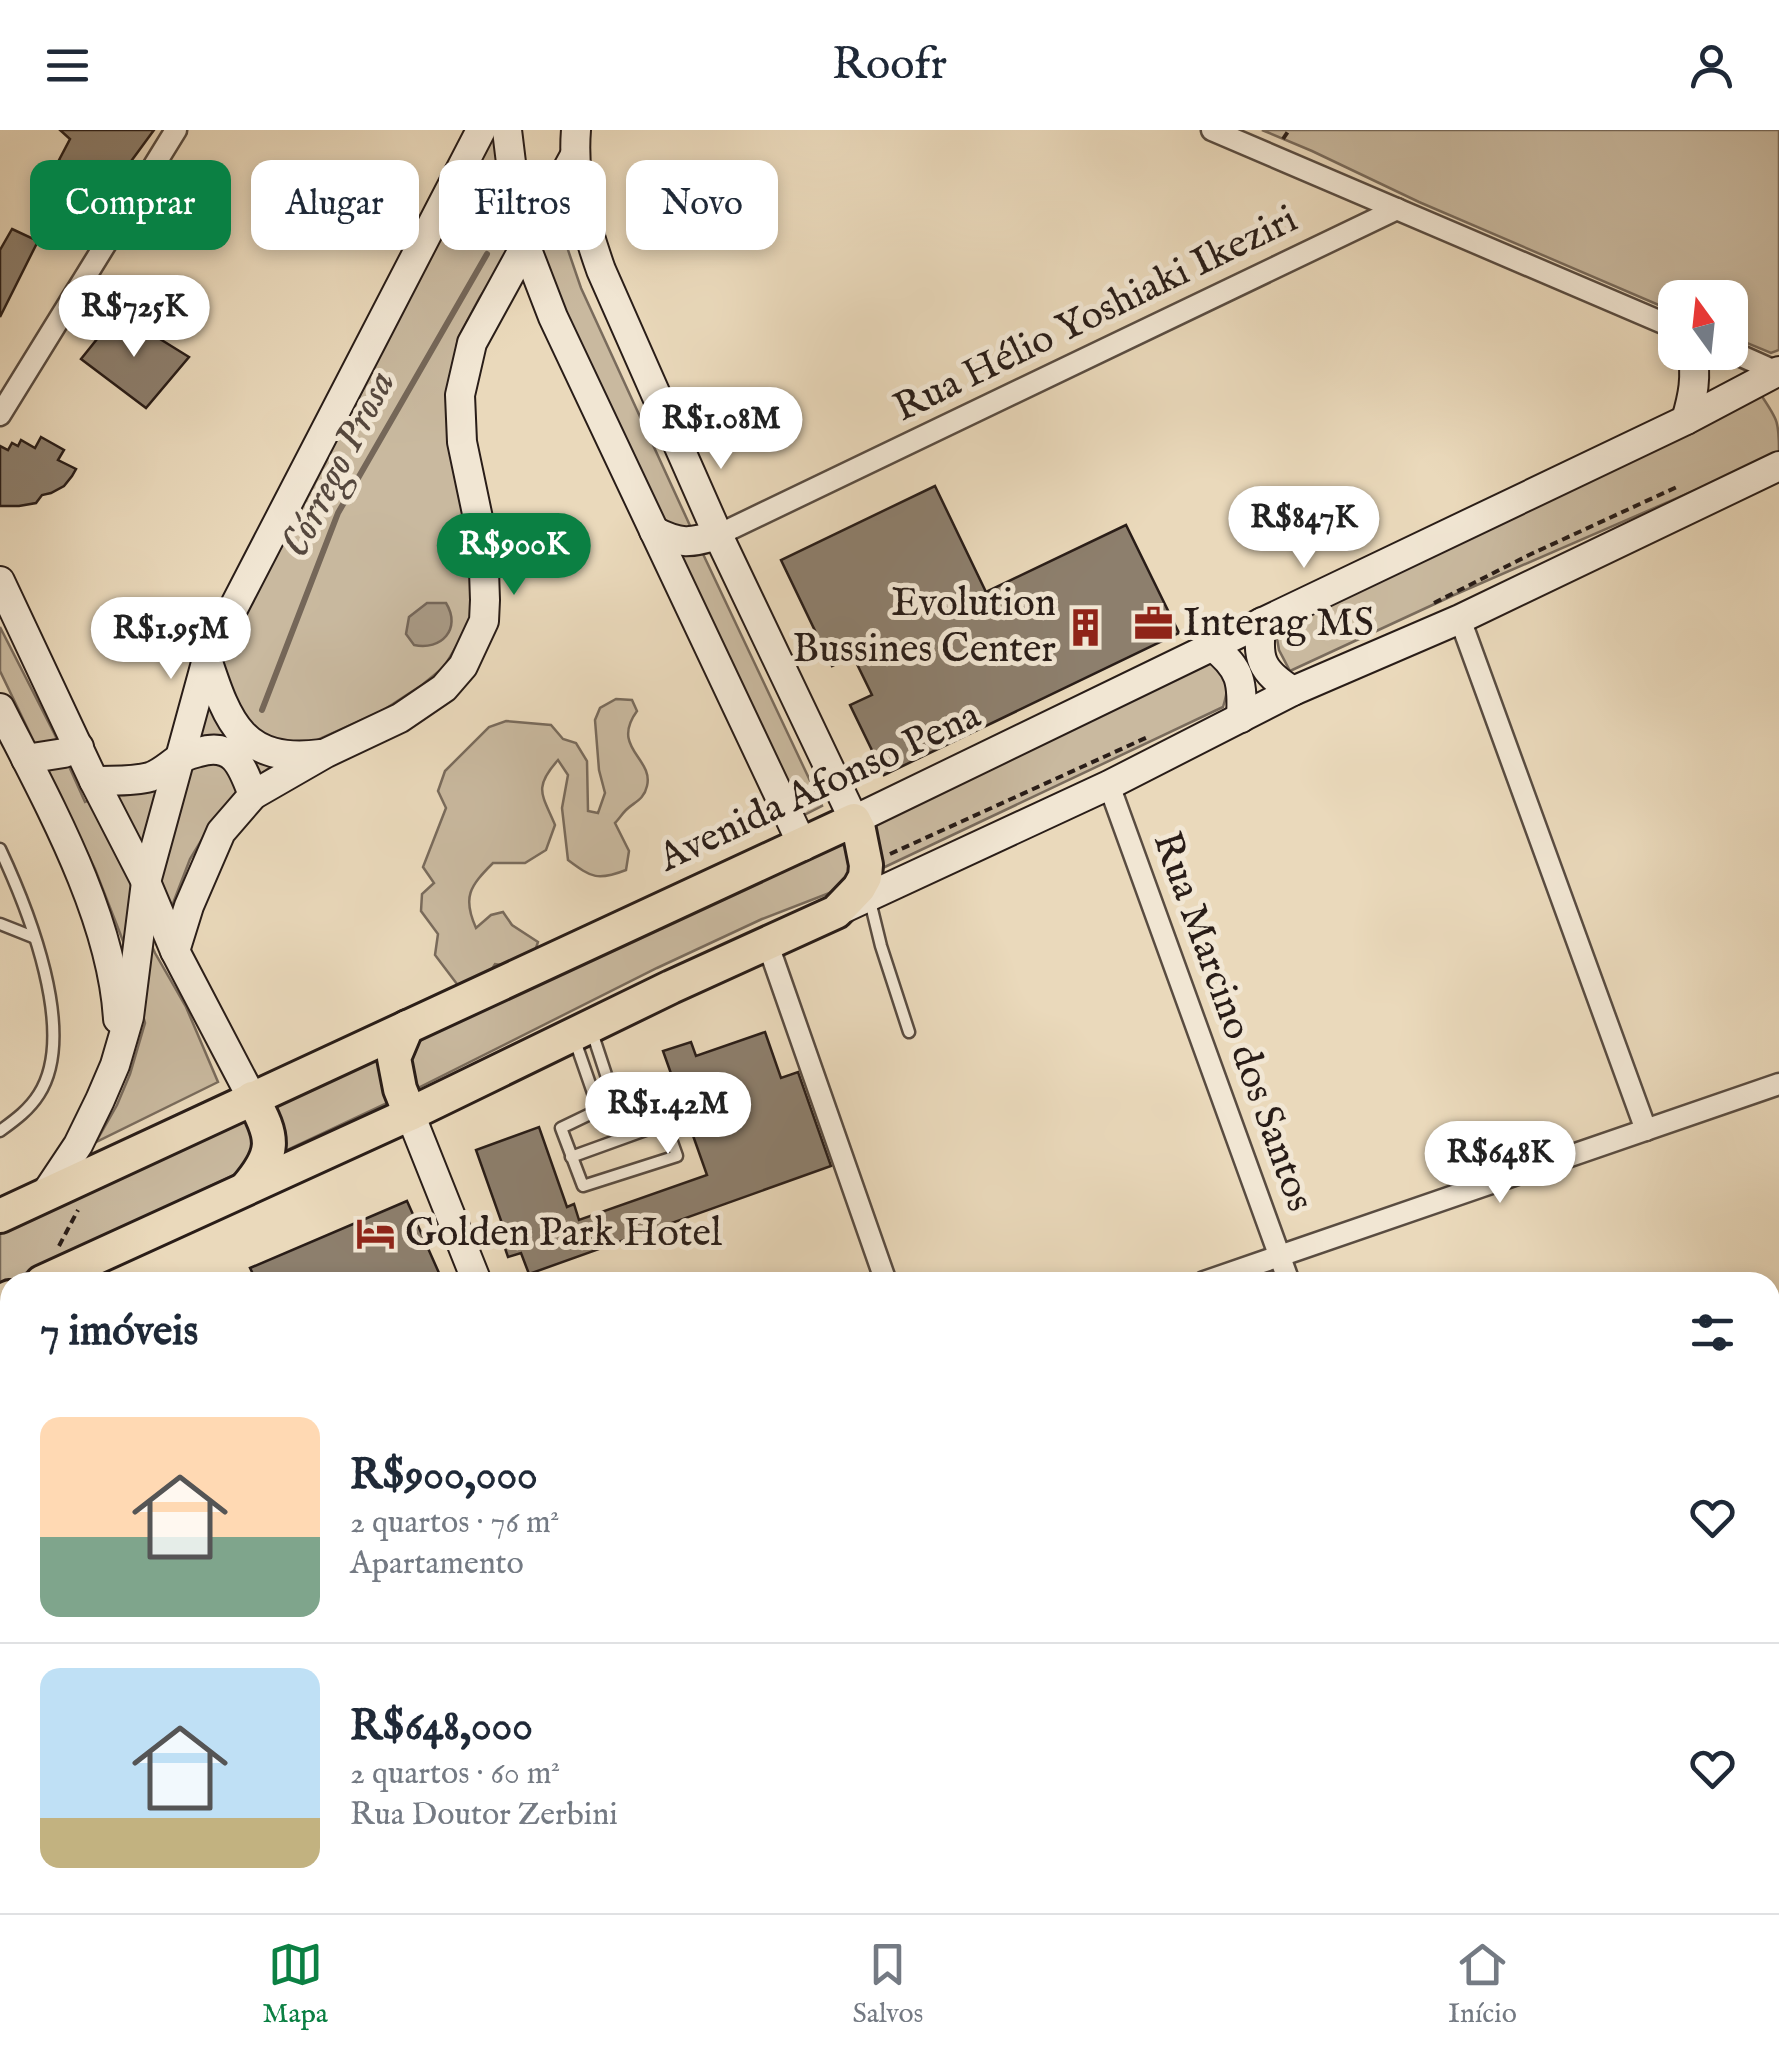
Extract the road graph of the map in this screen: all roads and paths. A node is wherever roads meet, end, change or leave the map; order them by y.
1 (176, 130) edge
2 (481, 130) edge
3 (507, 130) edge
4 (1212, 130) edge
5 (575, 143) edge
6 (511, 160) edge
7 (1397, 209) junction
8 (524, 250) edge
9 (527, 250) edge
10 (1658, 321) edge
11 (1748, 359) edge
12 (1695, 370) edge
13 (1779, 372) edge
14 (2, 408) edge
15 (1686, 420) junction
16 (1779, 466) edge
17 (654, 532) junction
18 (718, 536) junction
19 (0, 582) edge
20 (1460, 619) junction
21 (1262, 622) junction
22 (1212, 647) junction
23 (207, 659) junction
24 (1293, 691) junction
25 (0, 708) edge
26 (1241, 718) junction
27 (78, 747) junction
28 (326, 753) junction
29 (26, 758) junction
30 (180, 758) junction
31 (94, 780) junction
32 (1110, 784) junction
33 (254, 795) junction
34 (854, 820) junction
35 (803, 846) junction
36 (0, 849) edge
37 (146, 882) junction
38 (869, 896) junction
39 (836, 912) junction
40 (0, 924) edge
41 (33, 936) junction
42 (767, 942) junction
43 (175, 951) junction
44 (407, 1027) junction
45 (582, 1032) junction
46 (909, 1032) dead end
47 (120, 1046) junction
48 (1779, 1084) edge
49 (252, 1098) junction
50 (614, 1102) junction
51 (599, 1110) junction
52 (410, 1114) junction
53 (665, 1123) junction
54 (1646, 1130) junction
55 (0, 1131) edge
56 (571, 1156) junction
57 (246, 1189) junction
58 (46, 1193) junction
59 (4, 1212) edge
60 (0, 1244) edge
61 (1279, 1255) junction
62 (64, 1272) edge
63 (474, 1272) edge
64 (882, 1272) edge
65 (1232, 1272) edge
66 (1285, 1272) edge

1 - 14 street
2 - 23 main road
3 - 6 main road
4 - 7 street
5 - 18 main road
7 - 10 street
7 - 18 street, Rua Hélio Yoshiaki Ikeziri
8 - 28 main road
9 - 17 main road
11 - 13 street
12 - 15 main road
13 - 15 main road, Avenida Afonso Pena
15 - 21 main road, Avenida Afonso Pena
16 - 20 main road
17 - 18 main road
17 - 35 main road
18 - 34 main road
19 - 27 main road
20 - 24 main road
20 - 54 street
21 - 22 main road, Avenida Afonso Pena
21 - 24 main road
22 - 26 main road
22 - 34 main road, Avenida Afonso Pena
23 - 28 main road
23 - 30 main road
24 - 26 main road
25 - 29 main road
26 - 32 main road
27 - 29 main road
27 - 31 main road
28 - 33 main road
29 - 47 main road
30 - 31 main road
30 - 33 main road
30 - 37 main road
31 - 37 main road
32 - 38 main road
32 - 61 street, Rua Marcino dos Santos
33 - 43 main road
34 - 35 main road, Avenida Afonso Pena
34 - 39 main road
35 - 44 main road, Avenida Afonso Pena
36 - 41 lane
37 - 43 main road
37 - 47 main road
38 - 39 main road
38 - 46 lane
39 - 42 main road
40 - 41 lane
41 - 55 lane
42 - 45 main road
42 - 64 street
43 - 49 main road
44 - 49 main road, Avenida Afonso Pena
44 - 52 main road
45 - 50 lane
45 - 51 lane
45 - 52 main road
47 - 58 main road
48 - 54 street
49 - 57 main road
49 - 58 main road, Avenida Afonso Pena
50 - 51 lane
50 - 53 lane
51 - 56 lane
52 - 57 main road
52 - 63 main road
53 - 56 lane
53 - 56 lane
54 - 61 street
57 - 62 main road
58 - 59 main road, Avenida Afonso Pena
58 - 60 main road
61 - 65 street
61 - 66 street, Rua Marcino dos Santos

